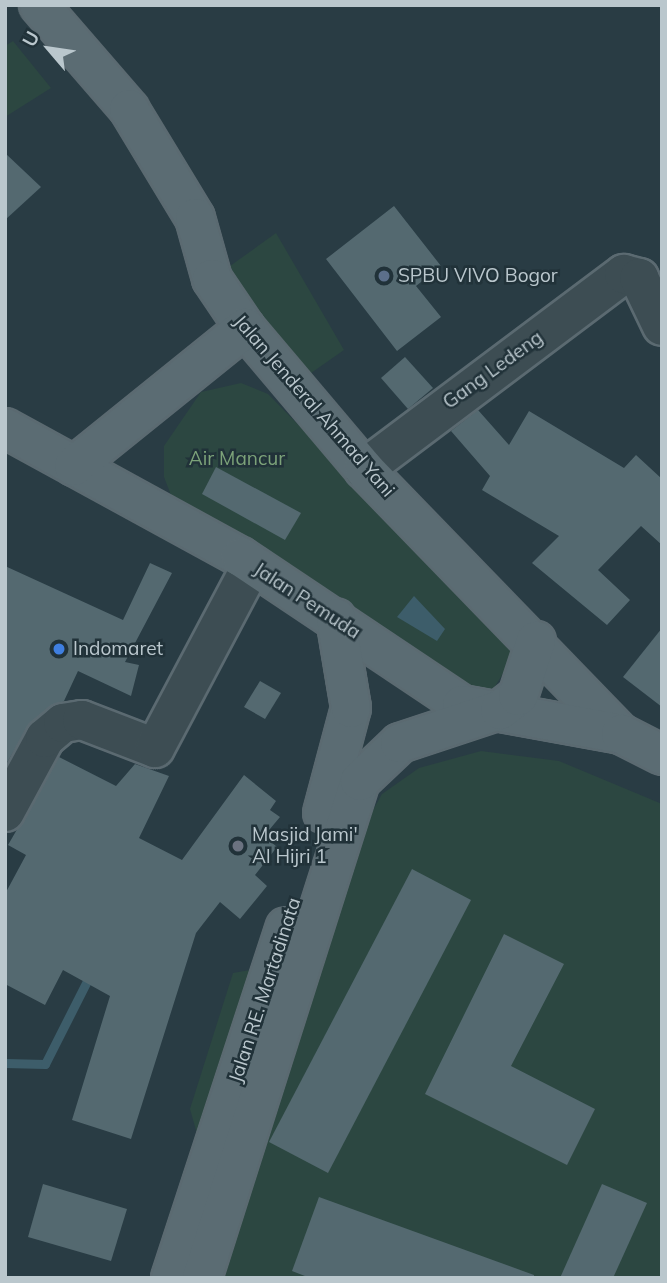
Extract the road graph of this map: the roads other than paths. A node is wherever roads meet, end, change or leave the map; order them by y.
1 (38, 5) edge
2 (662, 326) edge
3 (245, 328) junction
4 (5, 428) edge
5 (74, 466) junction
6 (364, 469) junction
7 (253, 565) junction
8 (336, 618) junction
9 (536, 641) junction
10 (488, 714) junction
11 (621, 734) junction
12 (662, 755) edge
13 (5, 813) edge
14 (171, 1278) edge
15 (202, 1278) edge

1 - 3 main road, Jalan Jenderal Ahmad Yani
2 - 6 street, Gang Ledeng
3 - 5 main road
3 - 6 main road, Jalan Jenderal Ahmad Yani
4 - 5 main road, Jalan Pemuda
5 - 7 main road, Jalan Pemuda
6 - 9 main road, Jalan Jenderal Ahmad Yani
7 - 8 main road, Jalan Pemuda
7 - 13 street
8 - 10 main road, Jalan Pemuda
8 - 14 main road, Jalan RE. Martadinata
9 - 10 main road
9 - 11 main road, Jalan Jenderal Ahmad Yani
10 - 11 main road, Jalan Pemuda
10 - 15 main road, Jalan RE. Martadinata
11 - 12 main road

